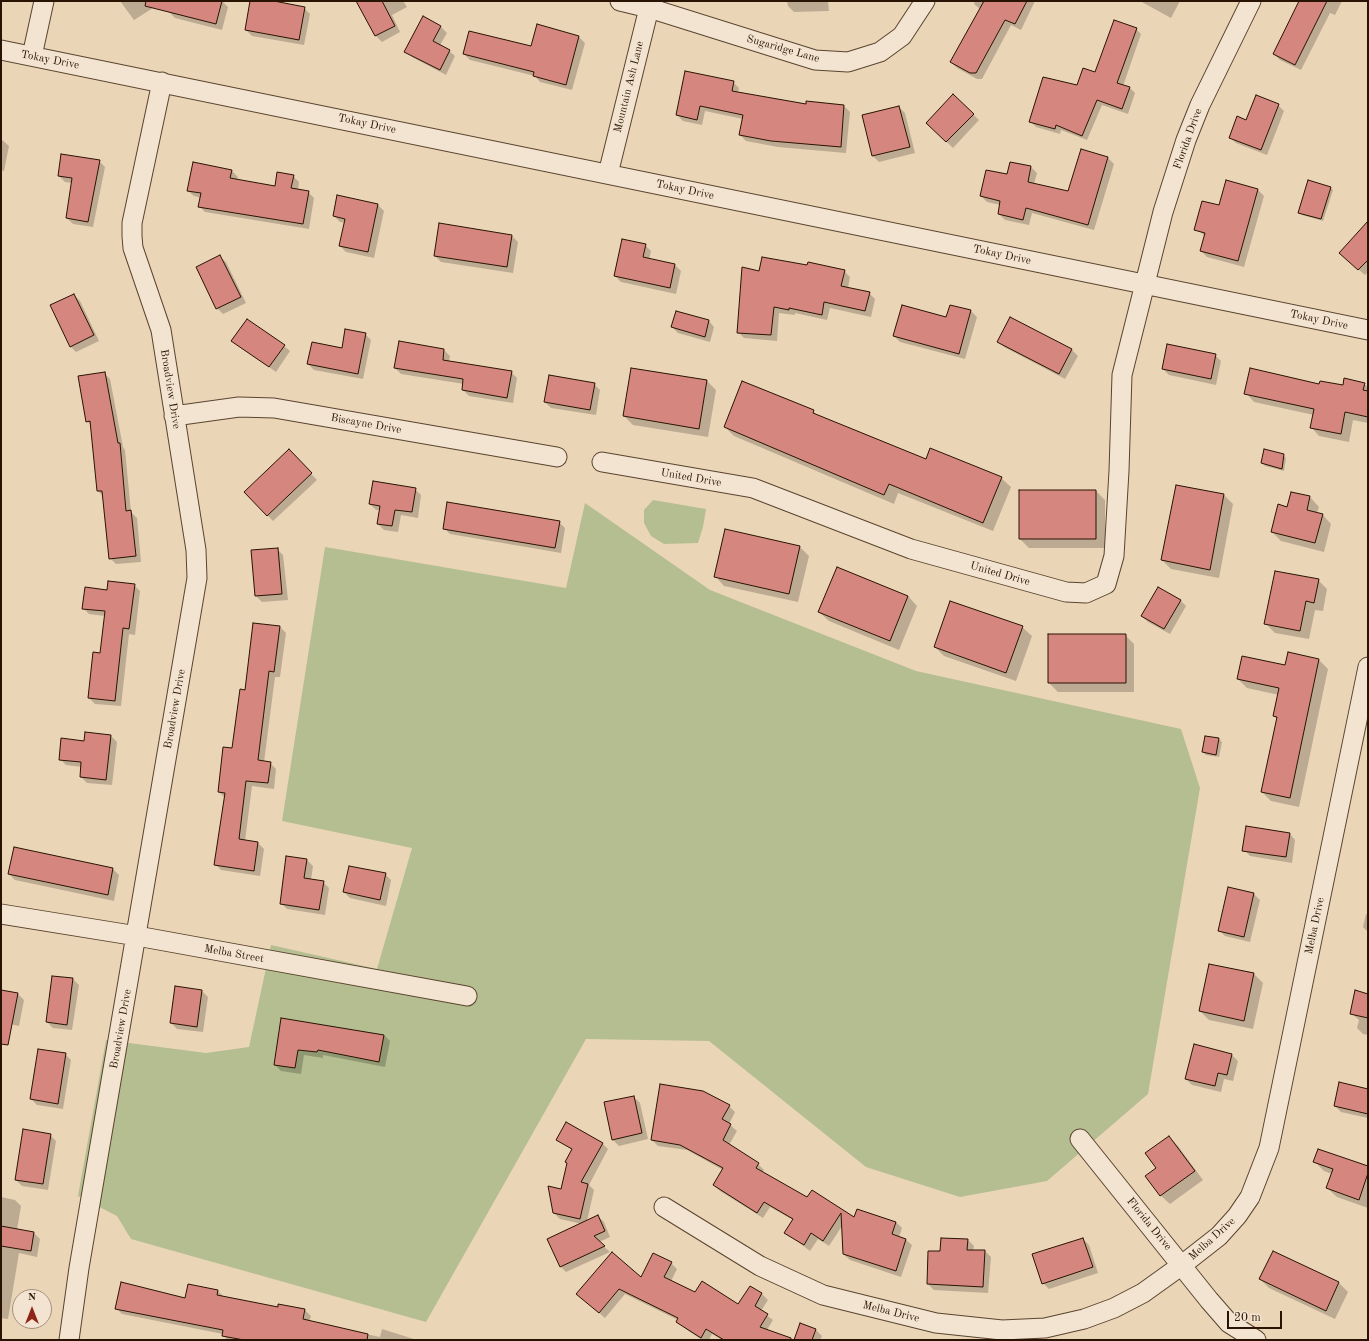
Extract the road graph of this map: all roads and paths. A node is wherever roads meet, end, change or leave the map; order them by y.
1 (44, 1) edge
2 (620, 1) edge
3 (925, 1) edge
4 (1251, 1) edge
5 (651, 4) edge
6 (1, 50) edge
7 (32, 56) junction
8 (162, 82) junction
9 (608, 174) junction
10 (1145, 284) junction
11 (1368, 330) edge
12 (174, 416) junction
13 (557, 457) dead end
14 (602, 462) dead end
15 (1368, 667) edge
16 (1, 914) edge
17 (137, 936) junction
18 (467, 996) dead end
19 (1080, 1139) dead end
20 (664, 1207) dead end
21 (1182, 1265) junction
22 (69, 1340) edge
23 (1256, 1340) edge

1 - 7 street
2 - 5 street, Sugaridge Lane
3 - 5 street, Sugaridge Lane
4 - 10 street, Florida Drive
5 - 9 street, Mountain Ash Lane
6 - 7 street, Tokay Drive
7 - 8 street, Tokay Drive
8 - 9 street, Tokay Drive
8 - 12 street, Broadview Drive
9 - 10 street, Tokay Drive
10 - 11 street, Tokay Drive
10 - 14 street, United Drive
12 - 13 street, Biscayne Drive
12 - 17 street, Broadview Drive
15 - 21 street, Melba Drive
16 - 17 street, Melba Street
17 - 18 street, Melba Street
17 - 22 street, Broadview Drive
19 - 21 street, Florida Drive
20 - 21 street, Melba Drive
21 - 23 street, Florida Drive

